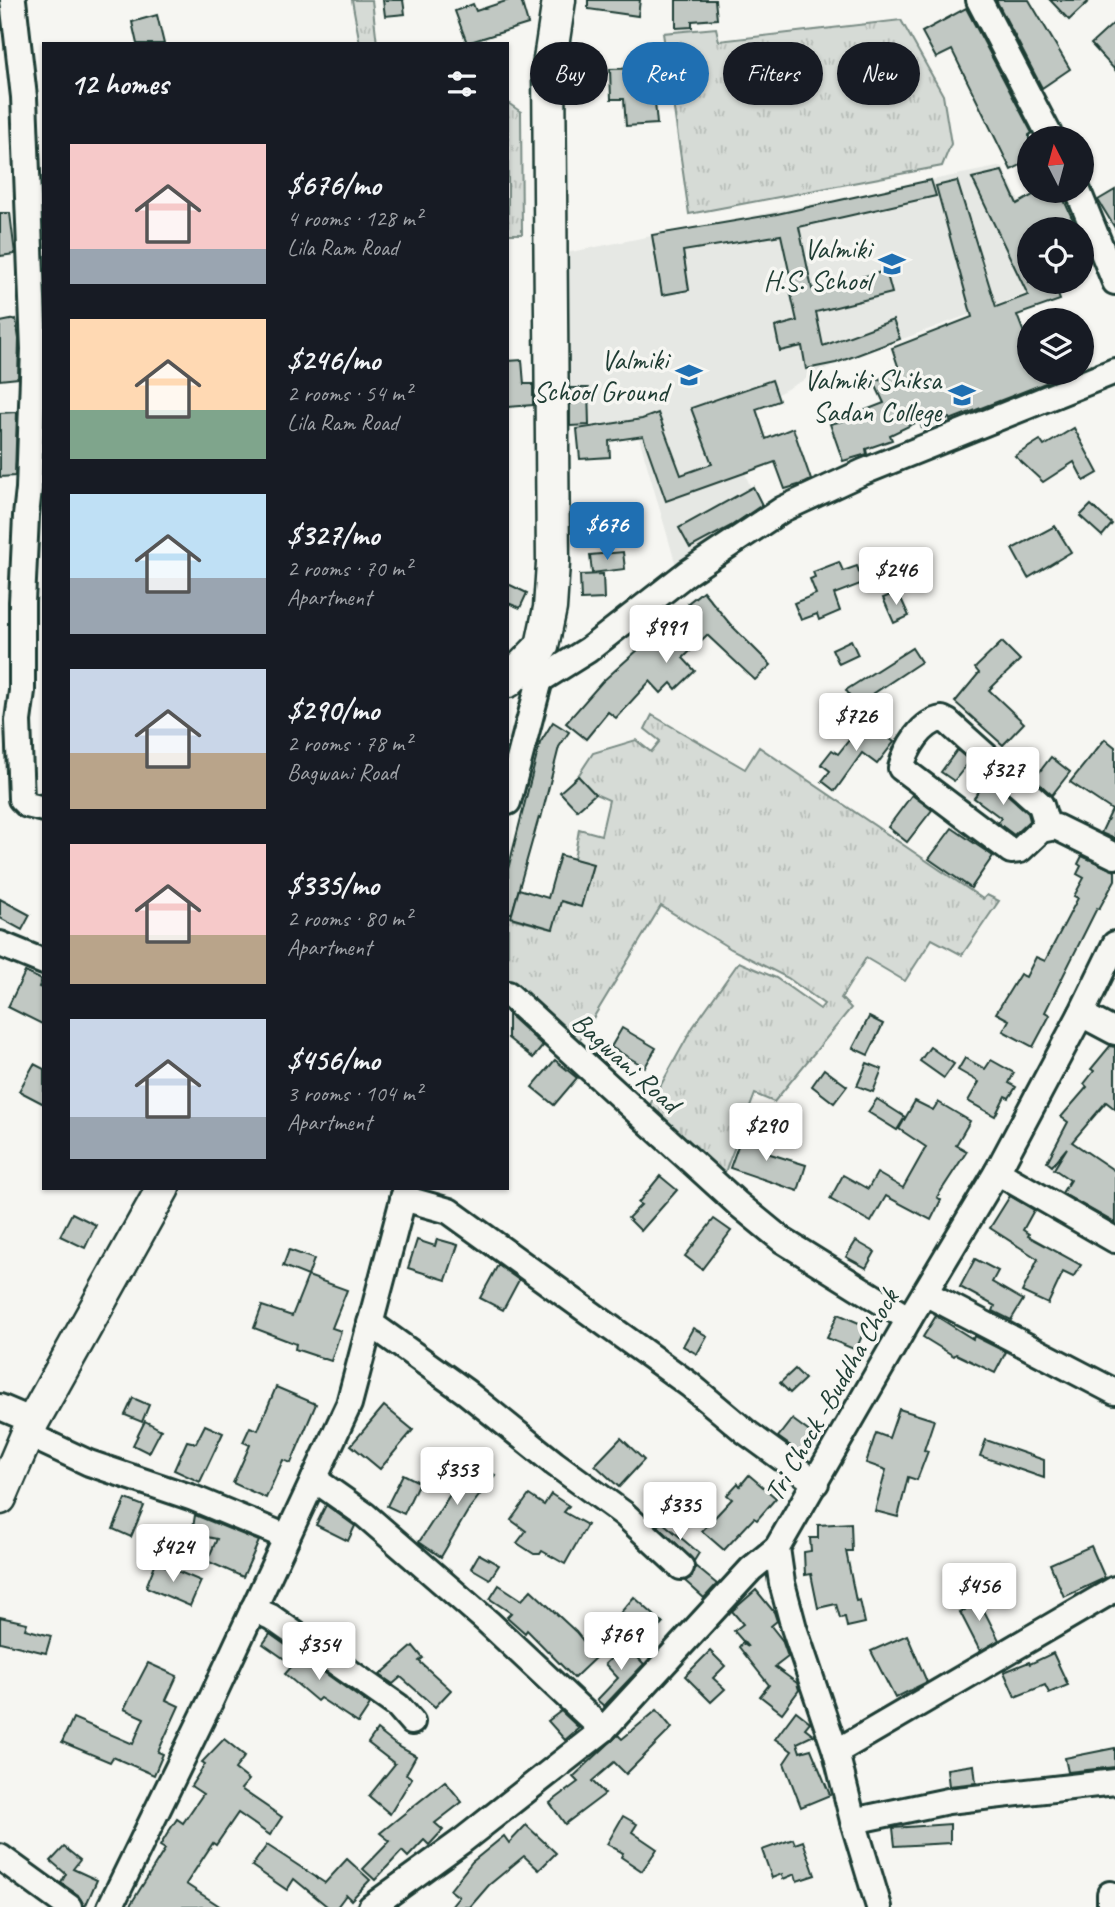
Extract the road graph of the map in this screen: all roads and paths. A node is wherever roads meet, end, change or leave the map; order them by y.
1 (13, 0) edge
2 (559, 0) edge
3 (979, 0) edge
4 (1045, 126) edge
5 (36, 200) edge
6 (1082, 203) edge
7 (1115, 282) edge
8 (38, 312) edge
9 (1115, 371) edge
10 (33, 635) edge
11 (542, 646) junction
12 (509, 680) edge
13 (540, 680) junction
14 (509, 798) edge
15 (42, 808) edge
16 (1048, 828) junction
17 (1115, 856) edge
18 (0, 944) edge
19 (1115, 944) edge
20 (42, 961) edge
21 (509, 995) edge
22 (1081, 1014) junction
23 (1115, 1032) edge
24 (997, 1171) junction
25 (162, 1190) edge
26 (405, 1193) edge
27 (1115, 1240) edge
28 (925, 1293) junction
29 (909, 1319) junction
30 (370, 1323) junction
31 (1115, 1392) edge
32 (0, 1407) edge
33 (30, 1427) junction
34 (314, 1479) junction
35 (816, 1483) junction
36 (0, 1499) edge
37 (287, 1537) junction
38 (777, 1548) junction
39 (681, 1567) dead end
40 (1115, 1589) edge
41 (253, 1609) junction
42 (412, 1722) dead end
43 (603, 1730) junction
44 (836, 1752) junction
45 (1115, 1782) edge
46 (853, 1821) junction
47 (0, 1857) edge
48 (69, 1907) edge
49 (110, 1907) edge
50 (371, 1907) edge
51 (879, 1907) edge

1 - 5 street
2 - 11 main road
3 - 4 street
5 - 8 street
6 - 7 street
8 - 10 street
9 - 13 street
10 - 15 street
11 - 12 main road
11 - 13 street
13 - 14 street
16 - 16 street
16 - 17 street
18 - 20 street
19 - 22 street, Tri Chock -Buddha Chock
21 - 29 street, Bagwani Road
22 - 23 street
22 - 24 street, Tri Chock -Buddha Chock
24 - 27 street
24 - 28 street, Tri Chock -Buddha Chock
25 - 33 main road
26 - 30 street
26 - 35 street
28 - 29 street, Tri Chock -Buddha Chock
28 - 31 street
29 - 35 street, Tri Chock -Buddha Chock
30 - 34 street
30 - 39 street
32 - 33 street
33 - 36 main road
33 - 37 street
34 - 37 street
34 - 43 street
35 - 38 street, Tri Chock -Buddha Chock
37 - 41 street
38 - 43 street, Tri Chock -Buddha Chock
38 - 44 street
40 - 44 street
41 - 42 street
41 - 49 street
43 - 50 street, Tri Chock -Buddha Chock
44 - 46 street
45 - 46 street
46 - 51 street
47 - 48 street

